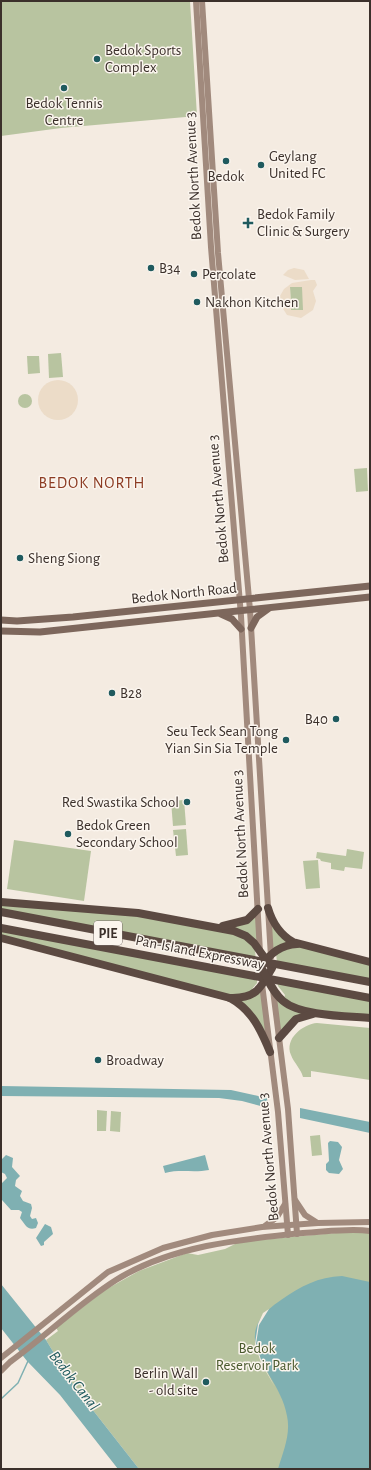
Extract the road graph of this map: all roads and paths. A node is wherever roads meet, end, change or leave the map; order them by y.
1 (196, 1) edge
2 (202, 1) edge
3 (370, 586) edge
4 (370, 597) edge
5 (248, 599) junction
6 (239, 600) junction
7 (270, 608) junction
8 (250, 610) junction
9 (240, 611) junction
10 (217, 613) junction
11 (1, 620) edge
12 (241, 628) junction
13 (251, 628) junction
14 (1, 631) edge
15 (1, 902) edge
16 (268, 908) junction
17 (258, 909) junction
18 (1, 912) edge
19 (214, 926) junction
20 (1, 928) edge
21 (1, 938) edge
22 (297, 944) junction
23 (260, 949) junction
24 (269, 957) junction
25 (370, 962) edge
26 (261, 967) junction
27 (272, 968) junction
28 (264, 981) junction
29 (370, 982) edge
30 (273, 989) junction
31 (230, 998) junction
32 (370, 998) edge
33 (319, 1013) junction
34 (370, 1018) edge
35 (279, 1038) junction
36 (270, 1052) junction
37 (294, 1197) junction
38 (285, 1204) junction
39 (370, 1222) edge
40 (318, 1223) junction
41 (296, 1224) junction
42 (287, 1225) junction
43 (262, 1227) junction
44 (370, 1231) edge
45 (297, 1234) junction
46 (288, 1235) junction
47 (2, 1357) edge
48 (1, 1371) edge

1 - 6 main road, Bedok North Avenue 3
2 - 5 main road, Bedok North Avenue 3
3 - 5 main road, Bedok North Road
4 - 7 main road, Bedok North Road
5 - 6 main road, Bedok North Road
5 - 8 main road, Bedok North Avenue 3
6 - 9 main road, Bedok North Avenue 3
6 - 11 main road, Bedok North Road
7 - 8 main road, Bedok North Road
7 - 13 main road
8 - 9 main road, Bedok North Road
8 - 13 main road, Bedok North Avenue 3
9 - 10 main road, Bedok North Road
9 - 12 main road, Bedok North Avenue 3
10 - 12 main road
10 - 14 main road, Bedok North Road
12 - 17 main road, Bedok North Avenue 3
13 - 16 main road, Bedok North Avenue 3
15 - 19 highway
16 - 22 highway
16 - 24 main road, Bedok North Avenue 3
17 - 19 highway
17 - 23 main road, Bedok North Avenue 3
18 - 29 highway, Pan-Island Expressway / PIE
19 - 23 highway
20 - 32 highway, Pan-Island Expressway / PIE
21 - 31 highway
22 - 24 highway
22 - 25 highway
23 - 24 highway
23 - 26 main road, Bedok North Avenue 3
24 - 26 highway
24 - 27 highway
26 - 28 highway
27 - 28 highway
27 - 30 main road, Bedok North Avenue 3
28 - 30 highway
28 - 31 highway
28 - 36 main road, Bedok North Avenue 3
30 - 33 highway
30 - 35 main road, Bedok North Avenue 3
31 - 36 highway
33 - 34 highway
33 - 35 highway
35 - 37 main road, Bedok North Avenue 3
36 - 38 main road, Bedok North Avenue 3
37 - 40 main road
37 - 41 main road, Bedok North Avenue 3
38 - 42 main road, Bedok North Avenue 3
38 - 43 main road
39 - 40 main road
40 - 41 main road
41 - 42 main road
41 - 45 main road, Bedok North Avenue 3
42 - 43 main road
42 - 46 main road, Bedok North Avenue 3
43 - 47 main road
44 - 45 main road
45 - 46 main road
46 - 48 main road

